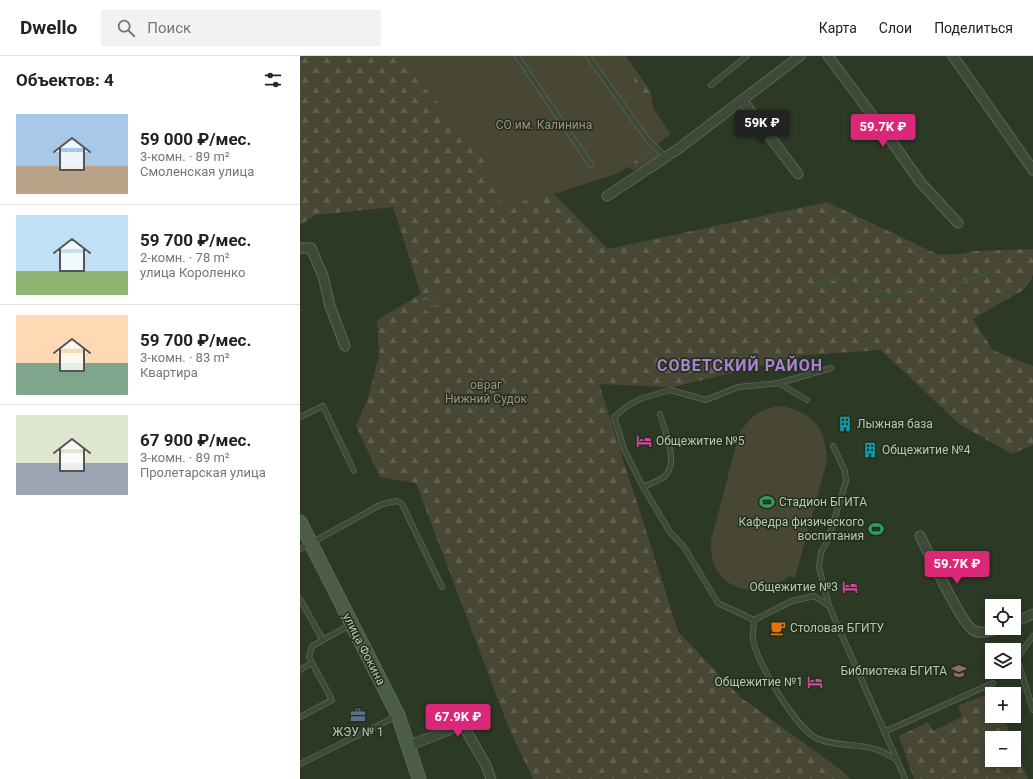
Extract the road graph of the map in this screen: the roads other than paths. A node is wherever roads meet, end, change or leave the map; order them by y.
1 (517, 56) edge
2 (588, 56) edge
3 (747, 56) edge
4 (799, 56) edge
5 (828, 56) edge
6 (953, 56) edge
7 (711, 85) dead end
8 (742, 100) junction
9 (666, 157) junction
10 (591, 165) dead end
11 (1033, 170) edge
12 (798, 174) dead end
13 (607, 196) dead end
14 (958, 223) dead end
15 (300, 248) edge
16 (345, 346) dead end
17 (831, 368) dead end
18 (779, 383) junction
19 (807, 400) dead end
20 (660, 414) dead end
21 (300, 417) edge
22 (833, 446) dead end
23 (354, 471) dead end
24 (642, 487) junction
25 (300, 522) edge
26 (920, 536) dead end
27 (305, 546) edge
28 (442, 587) dead end
29 (300, 599) edge
30 (829, 606) junction
31 (1033, 614) edge
32 (1021, 619) edge
33 (754, 620) junction
34 (352, 624) junction
35 (985, 632) edge
36 (1033, 636) edge
37 (323, 640) junction
38 (312, 664) junction
39 (300, 670) edge
40 (993, 683) dead end
41 (1033, 710) edge
42 (398, 716) junction
43 (300, 717) edge
44 (884, 732) junction
45 (408, 746) junction
46 (897, 760) junction
47 (300, 764) edge
48 (419, 779) edge
49 (491, 779) edge
50 (905, 779) edge

1 - 10 lane
2 - 9 lane
3 - 7 lane
4 - 8 street
5 - 14 street
6 - 11 street
8 - 9 street
8 - 12 street
9 - 13 street
15 - 16 street
17 - 18 lane
18 - 19 lane
18 - 24 lane
20 - 24 lane
21 - 23 lane
22 - 30 lane
24 - 33 lane
25 - 27 main road, улица Фокина
26 - 35 street
27 - 28 lane
27 - 34 main road, улица Фокина
29 - 37 lane
30 - 33 lane
30 - 44 lane
31 - 32 street
33 - 46 lane
34 - 37 lane
34 - 42 main road, улица Фокина
36 - 41 lane
37 - 38 lane
38 - 39 lane
38 - 43 lane
40 - 44 lane
42 - 45 main road, улица Фокина
42 - 47 lane
44 - 46 lane
45 - 48 main road, улица Фокина
45 - 49 street
46 - 50 lane

